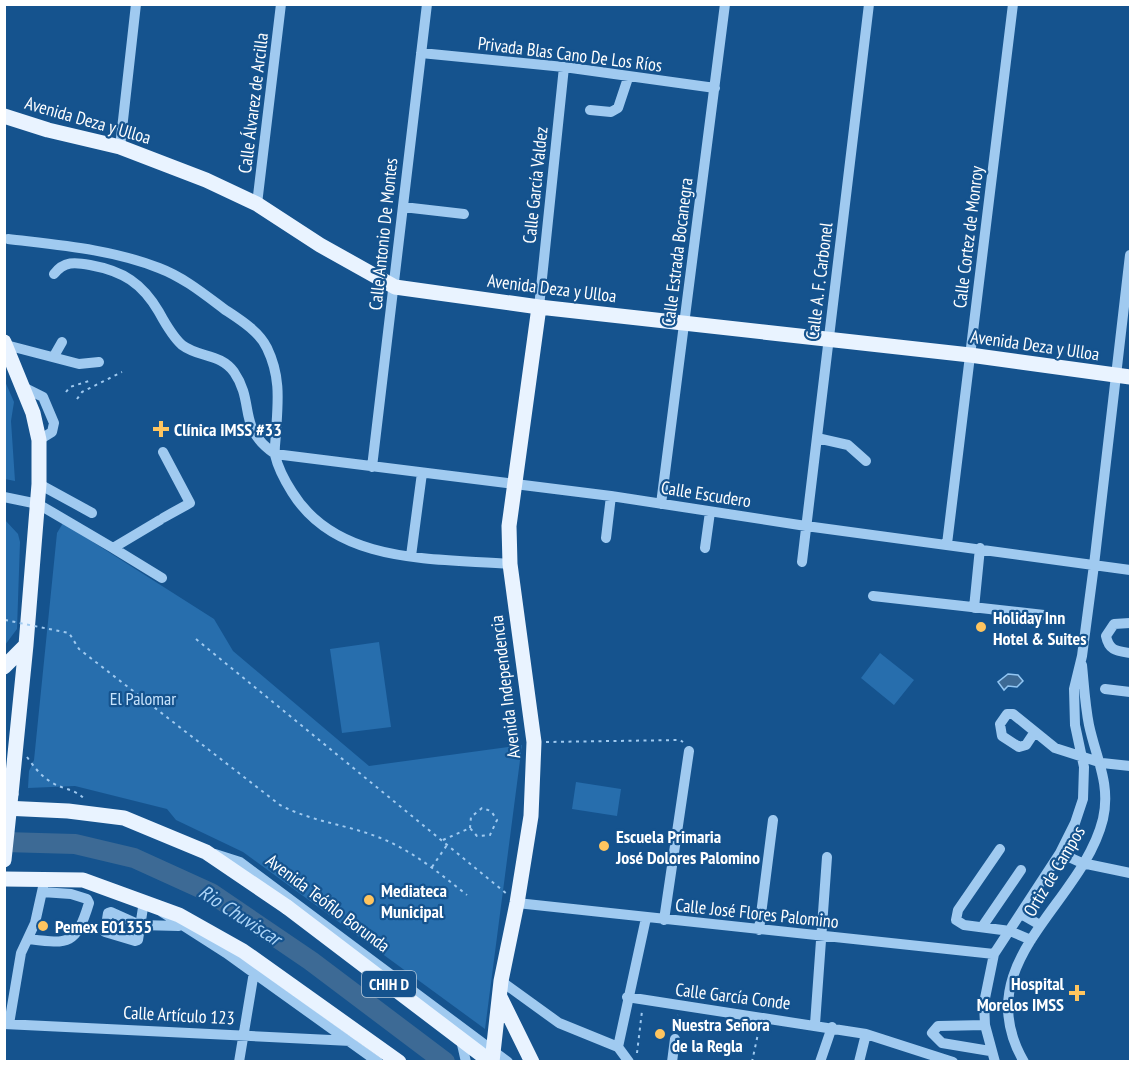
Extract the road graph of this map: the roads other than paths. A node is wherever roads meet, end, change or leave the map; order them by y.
1 (136, 4) edge
2 (280, 4) edge
3 (427, 4) edge
4 (725, 4) edge
5 (869, 4) edge
6 (1013, 4) edge
7 (421, 53) junction
8 (564, 67) junction
9 (628, 78) junction
10 (715, 88) junction
11 (590, 110) dead end
12 (4, 116) edge
13 (120, 147) junction
14 (257, 204) junction
15 (403, 207) junction
16 (464, 214) dead end
17 (8, 239) dead end
18 (1131, 255) edge
19 (54, 274) dead end
20 (394, 287) junction
21 (539, 307) junction
22 (685, 323) junction
23 (828, 341) junction
24 (62, 342) dead end
25 (5, 343) edge
26 (970, 355) junction
27 (54, 357) junction
28 (99, 362) dead end
29 (1123, 376) edge
30 (817, 438) junction
31 (163, 452) dead end
32 (275, 454) junction
33 (866, 461) dead end
34 (372, 467) junction
35 (422, 473) junction
36 (39, 484) junction
37 (513, 484) junction
38 (611, 496) junction
39 (4, 497) edge
40 (38, 504) junction
41 (662, 504) junction
42 (710, 512) junction
43 (92, 513) dead end
44 (806, 526) junction
45 (606, 538) dead end
46 (947, 544) junction
47 (113, 548) junction
48 (705, 548) dead end
49 (980, 548) junction
50 (411, 556) junction
51 (802, 562) dead end
52 (510, 564) junction
53 (1094, 565) junction
54 (1131, 570) edge
55 (162, 578) dead end
56 (873, 596) dead end
57 (974, 608) junction
58 (1044, 615) dead end
59 (1131, 623) edge
60 (26, 645) junction
61 (1131, 653) edge
62 (1082, 656) junction
63 (4, 667) edge
64 (1105, 689) dead end
65 (1131, 692) edge
66 (1034, 733) dead end
67 (11, 746) edge
68 (689, 751) road end
69 (1082, 758) junction
70 (1102, 763) junction
71 (1131, 766) edge
72 (8, 801) edge
73 (773, 820) dead end
74 (1000, 849) dead end
75 (206, 852) junction
76 (1060, 853) junction
77 (827, 857) dead end
78 (4, 860) edge
79 (1082, 863) junction
80 (1021, 870) dead end
81 (1131, 873) edge
82 (4, 879) edge
83 (43, 885) junction
84 (149, 902) junction
85 (518, 903) junction
86 (1021, 914) junction
87 (646, 918) junction
88 (664, 920) junction
89 (1040, 925) junction
90 (182, 926) junction
91 (982, 927) junction
92 (759, 930) junction
93 (1010, 931) junction
94 (821, 935) junction
95 (28, 939) junction
96 (1031, 940) junction
97 (994, 954) junction
98 (254, 972) junction
99 (500, 988) junction
100 (627, 997) junction
101 (454, 1023) junction
102 (7, 1024) edge
103 (815, 1024) junction
104 (986, 1025) junction
105 (832, 1027) junction
106 (866, 1034) junction
107 (243, 1035) junction
108 (675, 1039) road end
109 (351, 1041) junction
110 (618, 1047) junction
111 (912, 1049) junction
112 (993, 1057) edge
113 (492, 1058) edge
114 (466, 1060) edge
115 (378, 1061) edge
116 (239, 1062) edge
117 (399, 1062) edge
118 (508, 1062) edge
119 (532, 1062) edge
120 (629, 1062) edge
121 (672, 1062) edge
122 (820, 1062) edge
123 (859, 1062) edge
124 (907, 1062) edge
125 (953, 1062) edge
126 (1024, 1062) edge

1 - 13 street
2 - 14 street, Calle Álvarez de Arcilla
3 - 7 street, Calle Antonio De Montes
4 - 10 street, Calle Estrada Bocanegra
5 - 23 street, Calle A. F. Carbonel
6 - 26 street, Calle Cortez de Monroy
7 - 8 street, Privada Blas Cano De Los Ríos
7 - 15 street, Calle Antonio De Montes
8 - 9 street, Privada Blas Cano De Los Ríos
8 - 21 street, Calle García Valdez
9 - 10 street, Privada Blas Cano De Los Ríos
9 - 11 street
10 - 22 street, Calle Estrada Bocanegra
12 - 13 main road, Avenida Deza y Ulloa
13 - 14 main road, Avenida Deza y Ulloa
14 - 20 main road, Avenida Deza y Ulloa
15 - 16 street
15 - 20 street, Calle Antonio De Montes
17 - 32 street
18 - 29 street, Ortiz de Campos
19 - 32 street
20 - 21 main road, Avenida Deza y Ulloa
20 - 34 street, Calle Antonio De Montes
21 - 22 main road, Avenida Deza y Ulloa
21 - 37 main road, Avenida Independencia
22 - 23 main road, Avenida Deza y Ulloa
22 - 41 street, Calle Estrada Bocanegra
23 - 26 main road, Avenida Deza y Ulloa
23 - 30 street, Calle A. F. Carbonel
24 - 27 street
25 - 27 street
25 - 36 main road
26 - 29 main road, Avenida Deza y Ulloa
26 - 46 street, Calle Cortez de Monroy
27 - 28 street
29 - 53 street, Ortiz de Campos
30 - 33 street
30 - 44 street, Calle A. F. Carbonel
31 - 47 street
32 - 34 street, Calle Escudero
32 - 50 street
34 - 35 street, Calle Escudero
35 - 37 street, Calle Escudero
35 - 50 street
36 - 40 main road
36 - 43 street
37 - 38 street, Calle Escudero
37 - 52 main road, Avenida Independencia
38 - 41 street, Calle Escudero
38 - 45 street
39 - 40 street
40 - 47 street
40 - 60 main road
41 - 42 street, Calle Escudero
42 - 44 street, Calle Escudero
42 - 48 street
44 - 46 street, Calle Escudero
44 - 51 street, Calle A. F. Carbonel
46 - 49 street, Calle Escudero
47 - 55 street
49 - 53 street, Calle Escudero
49 - 57 street
50 - 52 street
52 - 85 main road, Avenida Independencia
53 - 54 street, Calle Escudero
53 - 62 street, Ortiz de Campos
56 - 57 street
57 - 58 street
59 - 61 street
60 - 63 main road
60 - 67 main road
62 - 69 street, Ortiz de Campos
62 - 70 street, Ortiz de Campos
64 - 65 street
66 - 69 street
67 - 72 main road
68 - 88 street
69 - 70 street
69 - 76 street, Ortiz de Campos
70 - 71 street
70 - 79 street, Ortiz de Campos
72 - 75 main road, Avenida Teófilo Borunda / CHIH D
72 - 78 main road, bridge
73 - 92 street
74 - 91 street
75 - 101 street, Avenida Teófilo Borunda
75 - 113 main road, Avenida Teófilo Borunda / CHIH D, bridge
76 - 79 street
76 - 86 street, Ortiz de Campos
77 - 94 street
79 - 81 street
79 - 89 street, Ortiz de Campos
80 - 91 street
82 - 83 main road
83 - 84 main road
83 - 95 street
83 - 95 street
84 - 90 street
84 - 90 street
84 - 117 main road
85 - 87 street, Calle José Flores Palomino
85 - 99 main road, Avenida Independencia
86 - 89 street
86 - 93 street, Ortiz de Campos
87 - 88 street, Calle José Flores Palomino
87 - 100 street
88 - 92 street, Calle José Flores Palomino
89 - 96 street, Ortiz de Campos
90 - 98 street
91 - 93 street
92 - 94 street, Calle José Flores Palomino
93 - 96 street
93 - 97 street, Ortiz de Campos
94 - 97 street, Calle José Flores Palomino
94 - 103 street
95 - 102 street
96 - 126 street, Ortiz de Campos
97 - 104 street, Ortiz de Campos
98 - 107 street
98 - 109 street
99 - 110 street
99 - 113 main road, Avenida Independencia
99 - 119 main road
100 - 103 street, Calle García Conde
100 - 110 street
101 - 113 street, Avenida Teófilo Borunda
101 - 114 street
102 - 107 street, Calle Artículo 123
103 - 105 street, Calle García Conde
104 - 112 street, Ortiz de Campos
104 - 112 street
105 - 106 street, Calle García Conde
105 - 122 street
106 - 111 street, Calle García Conde
106 - 123 street
107 - 109 street, Calle Artículo 123
107 - 116 street
108 - 121 street
109 - 115 street
110 - 120 street
111 - 124 street
111 - 125 street, Calle García Conde
113 - 118 street, Avenida Teófilo Borunda

